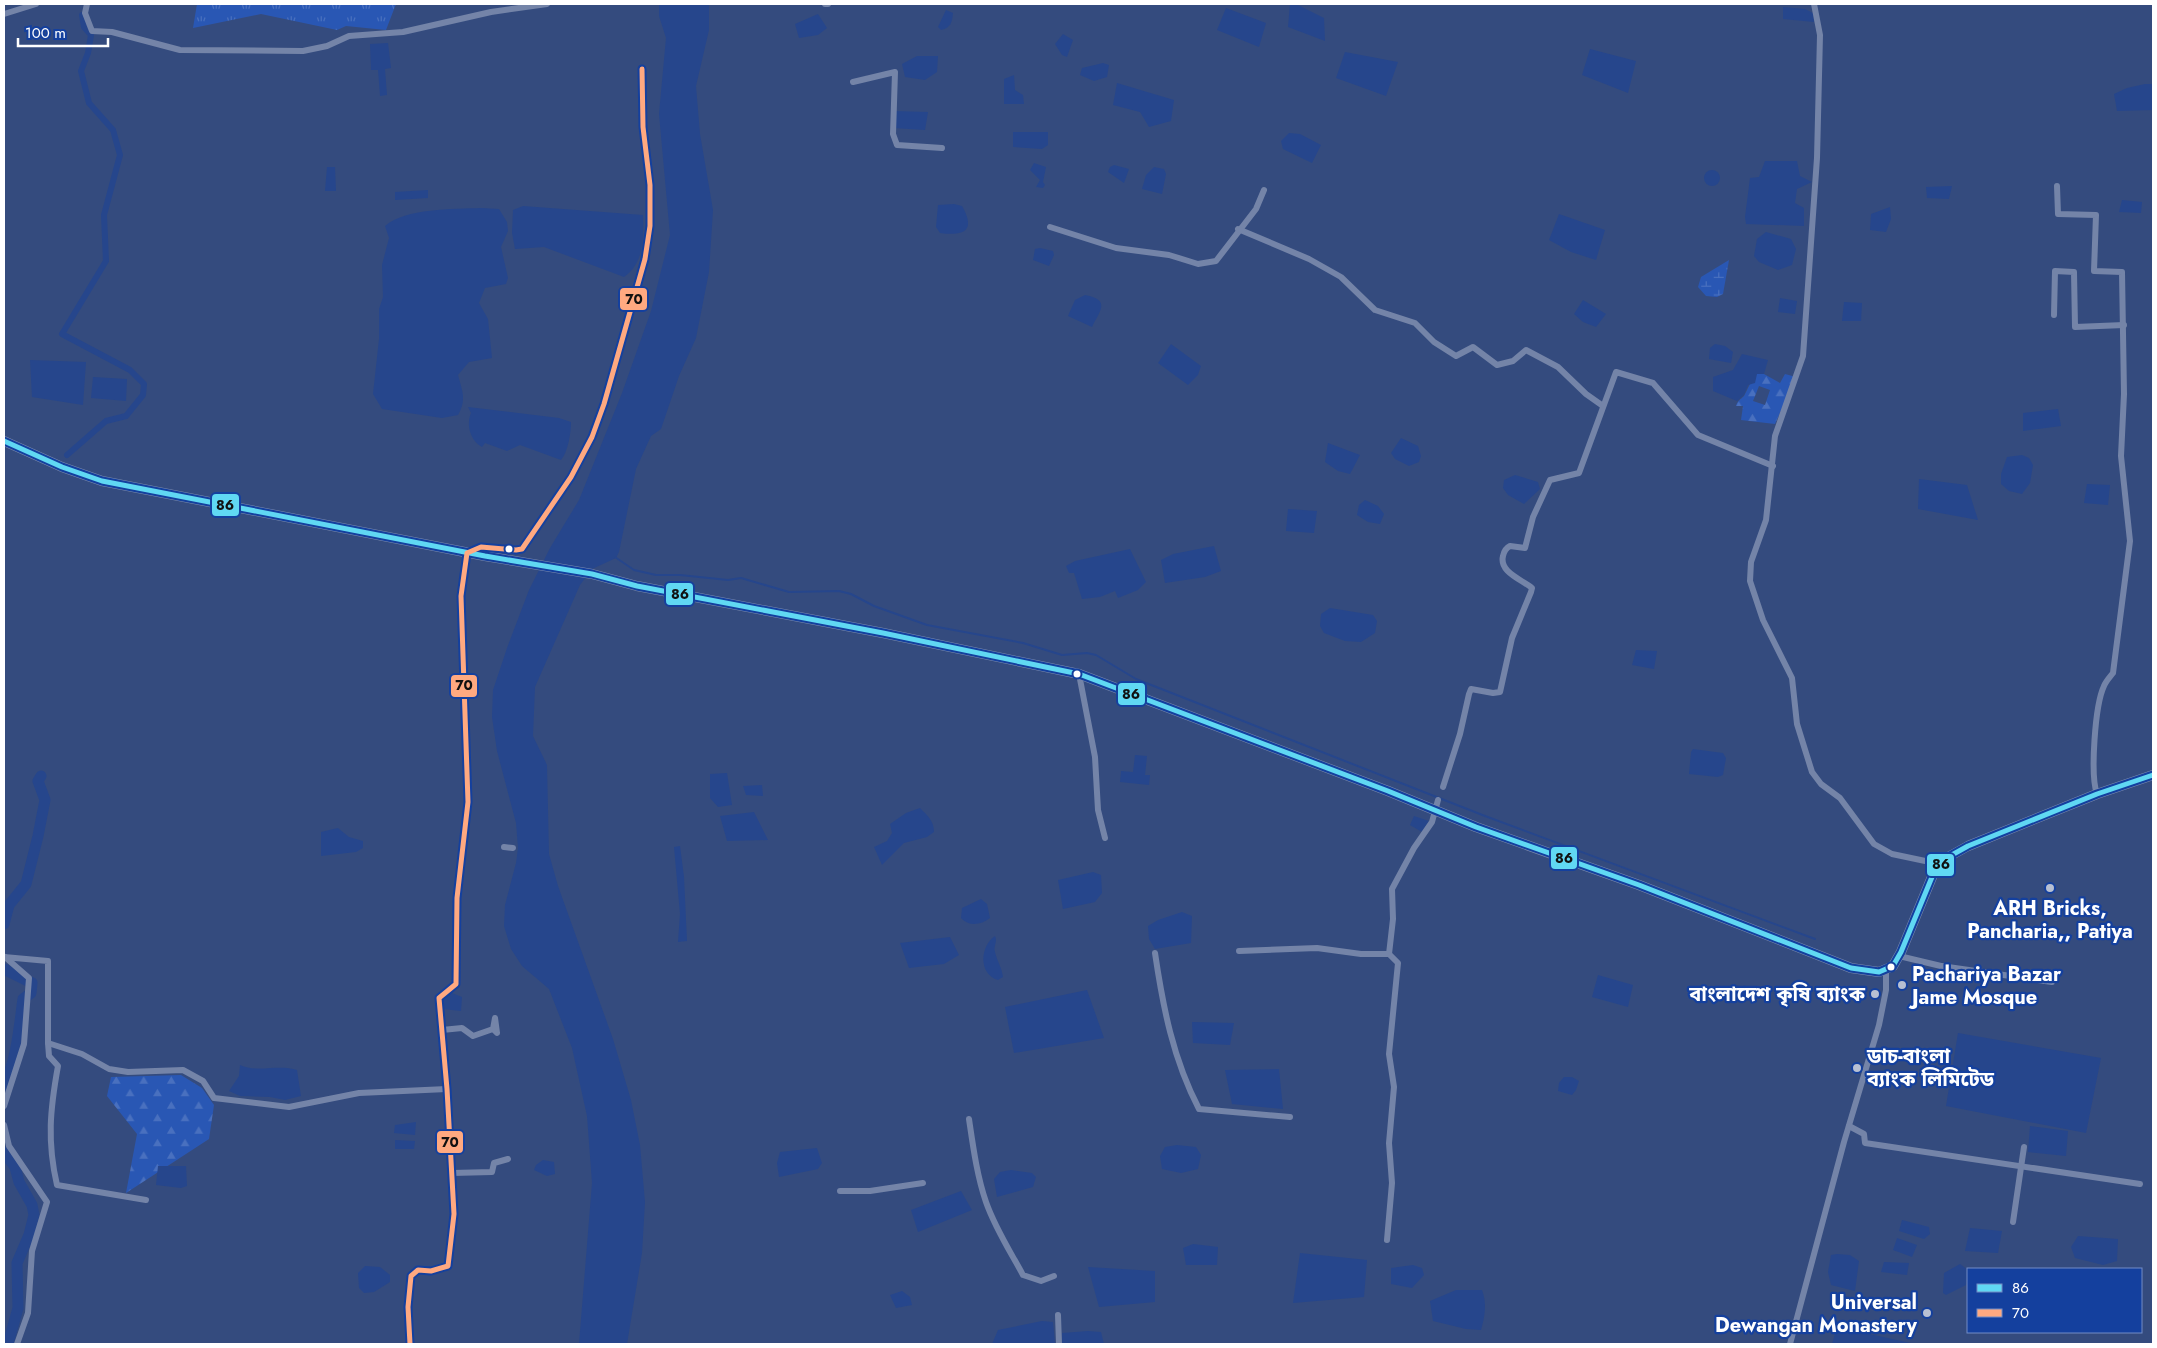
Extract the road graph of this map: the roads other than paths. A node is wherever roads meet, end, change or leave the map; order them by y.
1 (36, 4) edge
2 (87, 4) edge
3 (547, 4) edge
4 (1814, 4) edge
5 (4, 14) edge
6 (642, 69) dead end
7 (853, 82) dead end
8 (942, 148) dead end
9 (2057, 186) dead end
10 (1264, 190) dead end
11 (1050, 227) dead end
12 (1238, 229) junction
13 (2054, 315) dead end
14 (2124, 324) junction
15 (1603, 406) junction
16 (4, 441) edge
17 (1773, 466) junction
18 (467, 553) junction
19 (1079, 674) junction
20 (2153, 775) edge
21 (1443, 787) dead end
22 (2097, 794) junction
23 (1437, 805) junction
24 (1105, 838) dead end
25 (504, 847) dead end
26 (513, 848) dead end
27 (1937, 868) junction
28 (1239, 951) dead end
29 (1154, 953) dead end
30 (1389, 954) junction
31 (1899, 956) junction
32 (4, 957) edge
33 (1941, 966) junction
34 (1886, 970) junction
35 (1968, 975) dead end
36 (2052, 982) dead end
37 (494, 1029) dead end
38 (442, 1030) junction
39 (48, 1043) junction
40 (447, 1088) junction
41 (4, 1106) edge
42 (1290, 1117) dead end
43 (969, 1119) dead end
44 (4, 1125) edge
45 (1849, 1126) junction
46 (2024, 1147) dead end
47 (508, 1159) dead end
48 (2023, 1165) junction
49 (452, 1172) junction
50 (923, 1184) dead end
51 (2140, 1184) dead end
52 (840, 1191) dead end
53 (146, 1200) dead end
54 (2013, 1222) dead end
55 (1387, 1240) dead end
56 (1054, 1276) dead end
57 (1058, 1316) dead end
58 (17, 1344) edge
59 (410, 1344) edge
60 (1059, 1344) edge
61 (1790, 1344) edge

1 - 5 street
2 - 3 street
4 - 17 street
6 - 18 street
7 - 8 street
9 - 14 street
10 - 12 street
11 - 12 street
12 - 15 street
13 - 14 street
14 - 22 street
15 - 17 street
15 - 21 street
16 - 18 highway
17 - 27 street
18 - 19 highway
18 - 38 street
19 - 23 highway
19 - 24 street
20 - 22 highway
22 - 27 highway
23 - 30 street
23 - 34 highway
25 - 26 street
27 - 31 highway
28 - 30 street
29 - 42 street
30 - 55 street
31 - 33 street
31 - 34 highway
32 - 39 street
32 - 41 street
33 - 35 street
33 - 36 street
34 - 45 street
37 - 38 street
38 - 40 street
39 - 40 street
39 - 53 street
40 - 49 street
43 - 56 street
44 - 58 street
45 - 48 street
45 - 61 street
46 - 48 street
47 - 49 street
48 - 51 street
48 - 54 street
49 - 59 street
50 - 52 street
57 - 60 street

